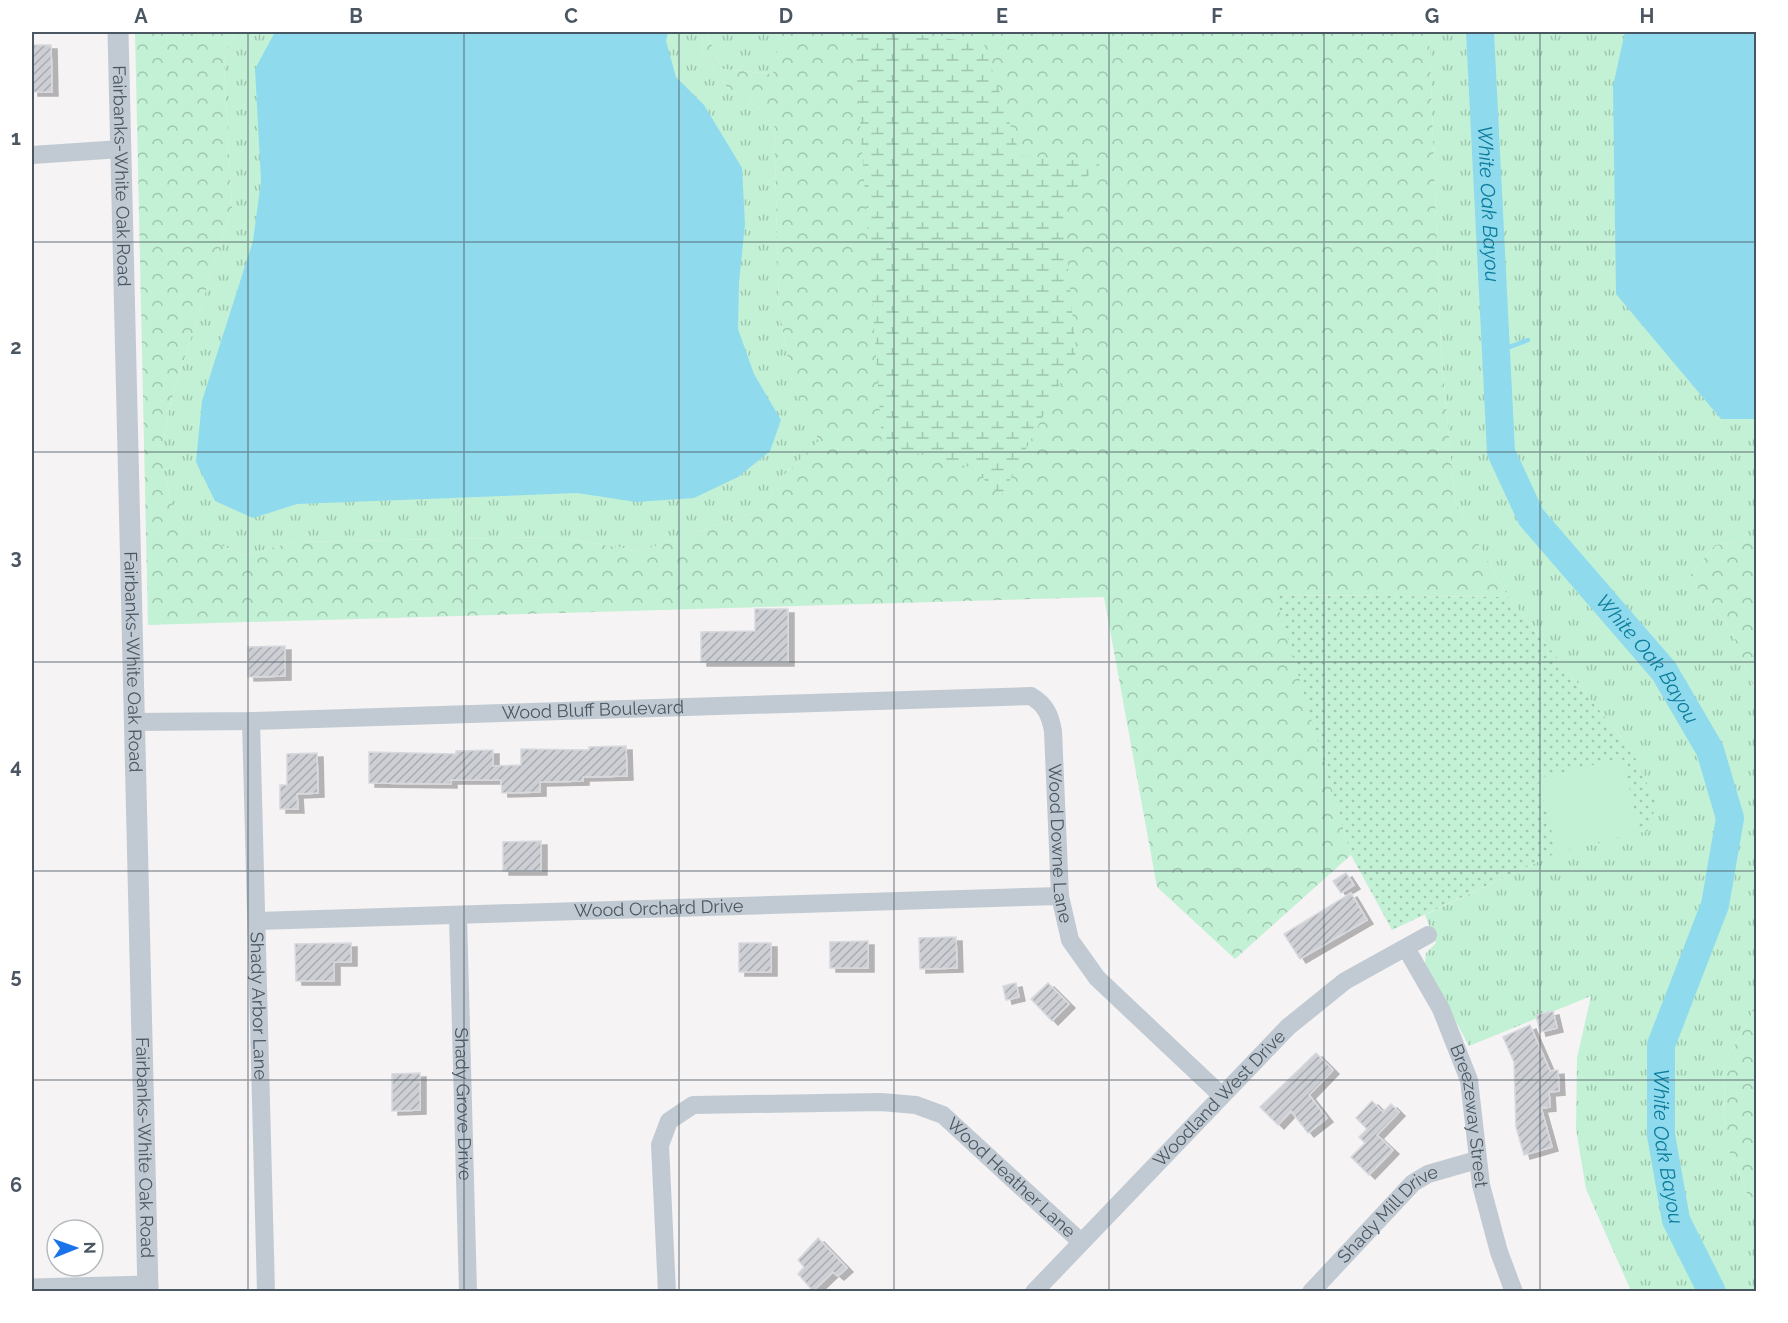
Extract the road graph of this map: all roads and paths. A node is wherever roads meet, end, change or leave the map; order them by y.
1 (118, 32) edge
2 (121, 150) junction
3 (32, 155) edge
4 (1047, 711) joint
5 (251, 721) junction
6 (133, 722) junction
7 (1060, 896) junction
8 (458, 916) junction
9 (257, 921) junction
10 (1428, 935) dead end
11 (1406, 948) junction
12 (1221, 1095) junction
13 (1477, 1160) junction
14 (1080, 1241) junction
15 (32, 1289) edge
16 (148, 1289) edge
17 (266, 1292) edge
18 (468, 1292) edge
19 (667, 1292) edge
20 (1034, 1292) edge
21 (1311, 1292) edge
22 (1514, 1292) edge

1 - 2 street, Fairbanks-White Oak Road
2 - 3 street
2 - 6 street, Fairbanks-White Oak Road
4 - 5 street, Wood Bluff Boulevard
4 - 7 street, Wood Downe Lane
5 - 6 street, Wood Bluff Boulevard
5 - 9 street, Shady Arbor Lane
6 - 16 street, Fairbanks-White Oak Road
7 - 8 street, Wood Orchard Drive
7 - 12 street, Wood Downe Lane
8 - 9 street, Wood Orchard Drive
8 - 18 street, Shady Grove Drive
9 - 17 street, Shady Arbor Lane
10 - 11 street, Woodland West Drive
11 - 12 street, Woodland West Drive
11 - 13 street, Breezeway Street
12 - 14 street, Woodland West Drive
13 - 21 street, Shady Mill Drive
13 - 22 street, Breezeway Street
14 - 19 street, Wood Heather Lane
14 - 20 street, Woodland West Drive
15 - 16 street

